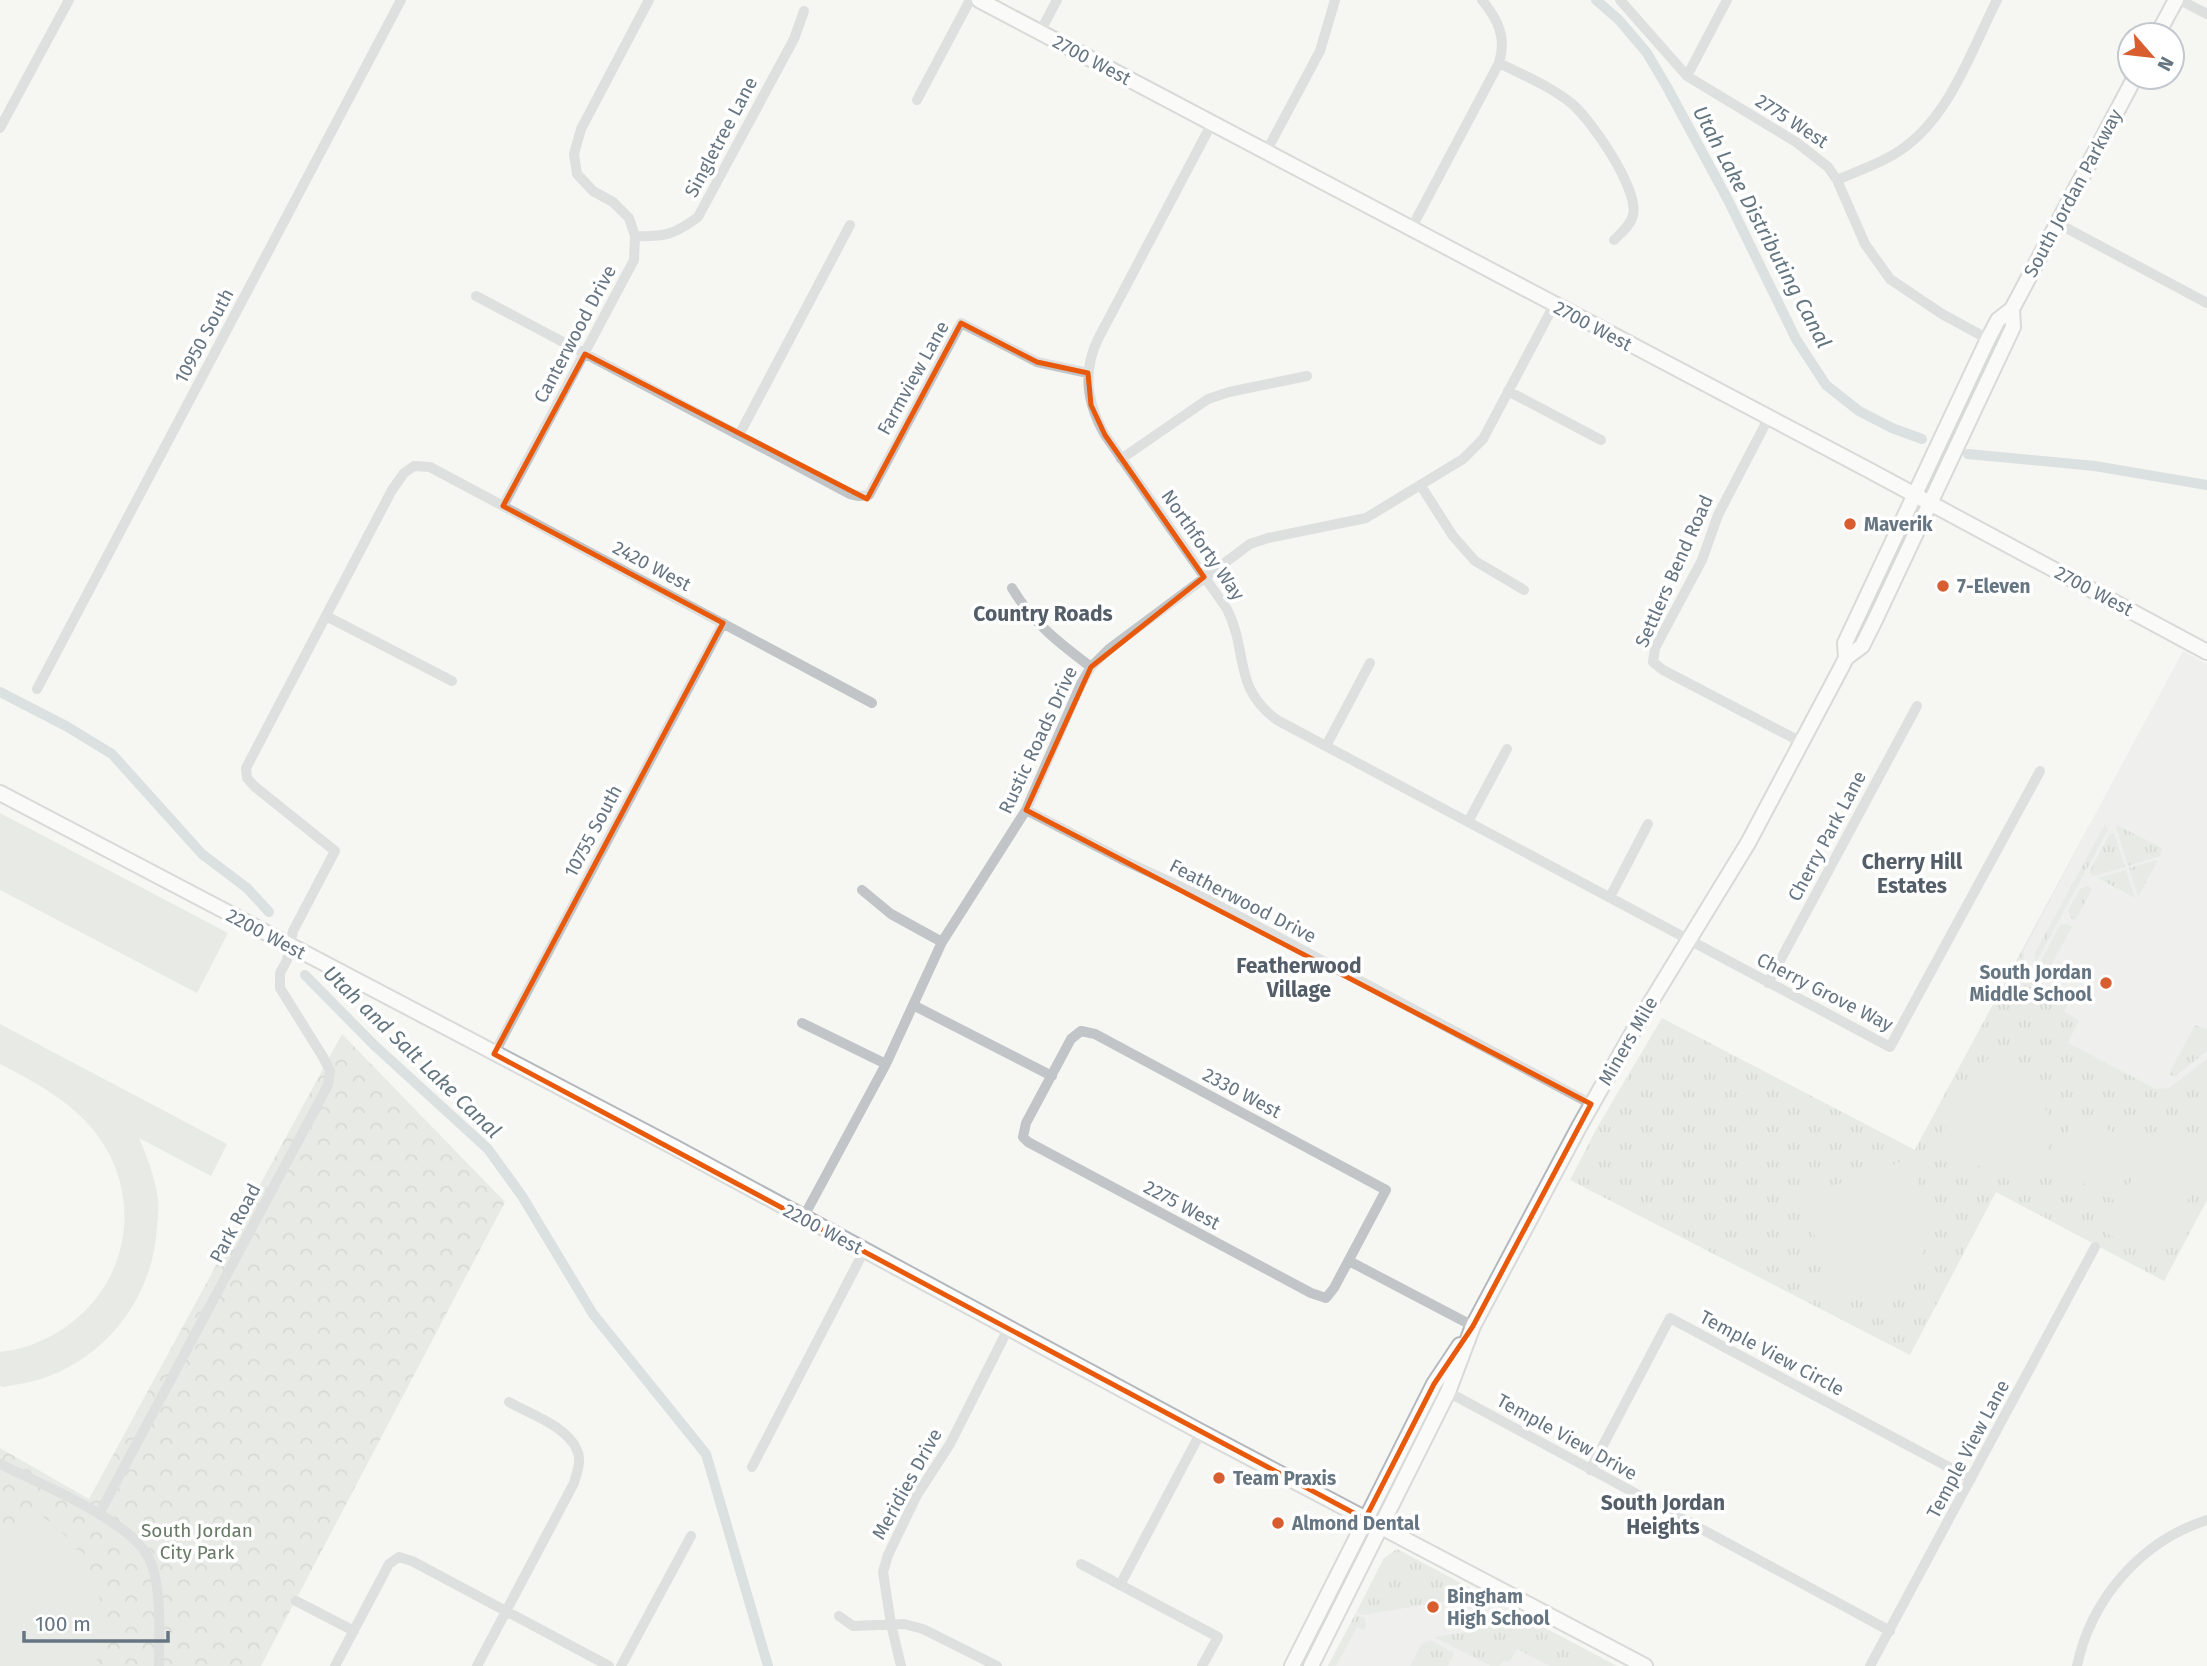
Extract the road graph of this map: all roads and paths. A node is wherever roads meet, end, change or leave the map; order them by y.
1 (69, 0) edge
2 (401, 0) edge
3 (649, 0) edge
4 (970, 0) edge
5 (979, 0) edge
6 (1057, 0) edge
7 (1335, 0) edge
8 (1482, 0) edge
9 (1620, 0) edge
10 (1727, 0) edge
11 (1997, 0) edge
12 (2178, 0) edge
13 (804, 11) dead end
14 (2207, 14) edge
15 (2165, 21) edge
16 (1040, 32) junction
17 (1499, 63) junction
18 (1687, 76) junction
19 (2128, 91) edge
20 (917, 100) dead end
21 (1212, 123) junction
22 (0, 128) edge
23 (1266, 152) junction
24 (1837, 180) junction
25 (2057, 223) junction
26 (850, 225) dead end
27 (1411, 229) junction
28 (635, 236) junction
29 (1614, 240) dead end
30 (476, 296) dead end
31 (2207, 303) edge
32 (1554, 305) junction
33 (2012, 309) junction
34 (1988, 339) junction
35 (585, 354) junction
36 (1088, 373) junction
37 (1307, 376) dead end
38 (1508, 391) junction
39 (1768, 418) junction
40 (739, 435) junction
41 (1601, 440) dead end
42 (1121, 459) junction
43 (1420, 486) junction
44 (1914, 494) junction
45 (1930, 503) junction
46 (503, 506) junction
47 (1204, 577) junction
48 (1012, 588) dead end
49 (1524, 590) dead end
50 (326, 616) junction
51 (723, 623) junction
52 (2207, 652) edge
53 (1846, 658) junction
54 (1370, 663) dead end
55 (1091, 667) junction
56 (452, 681) dead end
57 (37, 689) dead end
58 (872, 703) dead end
59 (1917, 706) dead end
60 (1803, 743) junction
61 (1326, 746) junction
62 (1507, 748) dead end
63 (2040, 771) dead end
64 (0, 793) edge
65 (1026, 810) junction
66 (1468, 822) junction
67 (1648, 824) dead end
68 (862, 890) dead end
69 (1610, 897) junction
70 (1688, 940) junction
71 (942, 942) junction
72 (290, 946) junction
73 (1769, 983) junction
74 (913, 1004) junction
75 (802, 1023) dead end
76 (494, 1054) junction
77 (886, 1063) junction
78 (1052, 1076) junction
79 (1591, 1104) junction
80 (803, 1218) junction
81 (2095, 1247) dead end
82 (864, 1251) junction
83 (1349, 1261) junction
84 (1473, 1326) junction
85 (1009, 1329) junction
86 (1448, 1392) junction
87 (509, 1402) dead end
88 (1201, 1433) junction
89 (0, 1464) edge
90 (752, 1467) dead end
91 (1590, 1469) junction
92 (1972, 1479) junction
93 (99, 1514) junction
94 (1365, 1519) junction
95 (2207, 1520) edge
96 (1381, 1528) junction
97 (691, 1536) dead end
98 (1081, 1564) dead end
99 (1120, 1585) junction
100 (296, 1601) dead end
101 (505, 1611) junction
102 (839, 1616) dead end
103 (891, 1623) junction
104 (354, 1631) junction
105 (1890, 1631) junction
106 (159, 1666) edge
107 (335, 1666) edge
108 (477, 1666) edge
109 (609, 1666) edge
110 (621, 1666) edge
111 (901, 1666) edge
112 (997, 1666) edge
113 (1202, 1666) edge
114 (1292, 1666) edge
115 (1311, 1666) edge
116 (1645, 1666) edge
117 (1870, 1666) edge
118 (2077, 1666) edge

1 - 22 street
2 - 57 street, 10950 South
3 - 28 street
4 - 20 street
5 - 16 main road, 2700 West
6 - 16 street
7 - 23 street
8 - 17 street
9 - 18 street, 2775 West
10 - 18 street
11 - 24 street
12 - 14 street
12 - 15 main road
13 - 28 street, Singletree Lane
16 - 21 main road, 2700 West
17 - 27 street
17 - 29 street
18 - 24 street, 2775 West
19 - 25 main road, South Jordan Parkway
21 - 23 main road, 2700 West
21 - 36 street, Northforty Way
23 - 27 main road, 2700 West
24 - 34 street, 2775 West
25 - 31 street
25 - 33 main road, South Jordan Parkway
26 - 40 street
27 - 32 main road, 2700 West
28 - 35 street, Canterwood Drive
30 - 35 street
32 - 38 street, Rustic Roads Drive
32 - 39 main road, 2700 West
33 - 34 main road, South Jordan Parkway
33 - 45 main road, South Jordan Parkway
34 - 44 main road, South Jordan Parkway
35 - 40 street
35 - 46 street, Canterwood Drive
36 - 40 street, Farmview Lane
36 - 42 street, Northforty Way
37 - 42 street
38 - 41 street
38 - 43 street, Rustic Roads Drive
39 - 44 main road, 2700 West
39 - 60 street, Settlers Bend Road
42 - 47 street, Northforty Way
43 - 47 street, Rustic Roads Drive
43 - 49 street
44 - 45 main road, 2700 West
44 - 53 main road, South Jordan Parkway
45 - 52 main road, 2700 West
45 - 53 main road, South Jordan Parkway
46 - 50 street, 2420 West
46 - 51 street, 2420 West
47 - 55 street, Rustic Roads Drive
47 - 61 street, Northforty Way
48 - 55 street
50 - 56 street
50 - 72 street
51 - 58 street, 2420 West
51 - 76 street, 10755 South
53 - 60 main road, Miners Mile
54 - 61 street
55 - 65 street, Rustic Roads Drive
59 - 73 street, Cherry Park Lane
60 - 70 main road, Miners Mile
61 - 66 street, Northforty Way
62 - 66 street
63 - 73 street, Cherry Grove Way
64 - 72 main road, 2200 West
65 - 71 street, Rustic Roads Drive
65 - 79 street, Featherwood Drive
66 - 69 street, Northforty Way
67 - 69 street
68 - 71 street
69 - 70 street, Northforty Way
70 - 73 street, Cherry Grove Way
70 - 79 main road, Miners Mile
71 - 74 street, Rustic Roads Drive
72 - 76 main road, 2200 West
72 - 93 street, Park Road
74 - 77 street, Rustic Roads Drive
74 - 78 street
75 - 77 street
76 - 80 main road, 2200 West
77 - 80 street, Rustic Roads Drive
78 - 83 street, 2275 West
78 - 83 street, 2330 West
79 - 84 main road, Miners Mile
80 - 82 main road, 2200 West
81 - 92 street, Temple View Lane
82 - 85 main road, 2200 West
82 - 90 street
83 - 84 street
84 - 86 main road, Miners Mile
84 - 94 main road
85 - 88 main road, 2200 West
85 - 103 street, Meridies Drive
86 - 91 street, Temple View Drive
86 - 96 main road, Miners Mile
87 - 101 street
88 - 94 main road, 2200 West
88 - 99 street
89 - 93 street
91 - 92 street, Temple View Circle
91 - 105 street, Temple View Drive
92 - 105 street, Temple View Lane
93 - 106 street
94 - 96 main road, 2200 West
94 - 114 main road
95 - 118 street
96 - 115 main road, Miners Mile
96 - 116 main road, 2200 West
97 - 110 street
98 - 99 street
99 - 113 street
100 - 104 street
101 - 104 street
101 - 108 street
101 - 109 street
102 - 103 street
103 - 111 street, Meridies Drive
103 - 112 street
104 - 107 street
105 - 117 street, Temple View Lane

